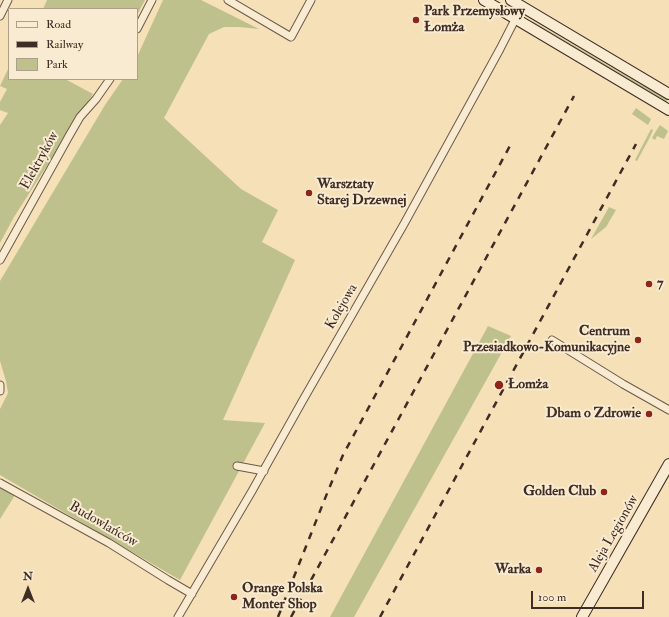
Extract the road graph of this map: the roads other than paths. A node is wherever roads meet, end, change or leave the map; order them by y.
1 (8, 0) edge
2 (152, 0) edge
3 (228, 0) edge
4 (311, 0) edge
5 (484, 0) edge
6 (511, 0) edge
7 (522, 6) junction
8 (0, 16) edge
9 (515, 19) junction
10 (138, 27) edge
11 (109, 80) edge
12 (669, 94) edge
13 (669, 110) edge
14 (0, 260) edge
15 (552, 340) dead end
16 (669, 410) edge
17 (669, 464) edge
18 (237, 466) dead end
19 (264, 471) junction
20 (0, 483) edge
21 (192, 594) junction
22 (178, 617) edge
23 (582, 617) edge

1 - 8 street
2 - 10 street
3 - 4 street
5 - 9 main road
6 - 7 main road
7 - 9 street, Kolejowa
7 - 12 main road
9 - 13 main road
9 - 19 street, Kolejowa
11 - 14 street, Elektryków
15 - 16 street
17 - 23 main road, Aleja Legionów
18 - 19 street
19 - 21 street, Kolejowa
20 - 21 street, Budowlańców
21 - 22 street, Kolejowa

